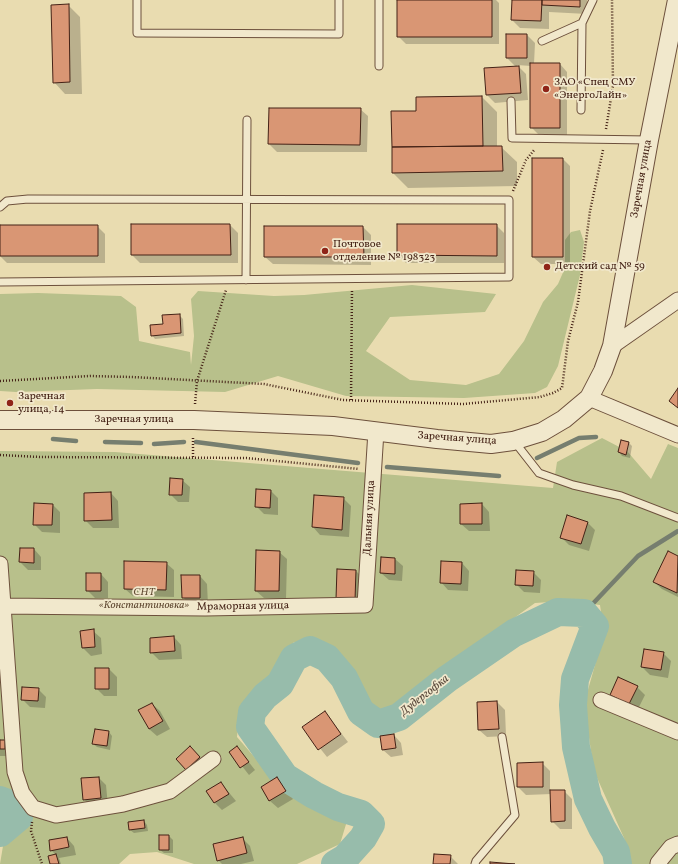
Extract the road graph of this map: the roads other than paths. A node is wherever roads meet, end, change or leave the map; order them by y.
1 (137, 0) edge
2 (339, 0) edge
3 (379, 0) edge
4 (593, 0) edge
5 (677, 0) edge
6 (582, 22) junction
7 (542, 40) dead end
8 (379, 66) dead end
9 (511, 101) dead end
10 (581, 110) dead end
11 (247, 120) dead end
12 (649, 140) junction
13 (246, 200) junction
14 (0, 207) edge
15 (246, 280) junction
16 (0, 282) edge
17 (678, 300) edge
18 (612, 346) junction
19 (589, 398) junction
20 (0, 420) edge
21 (376, 430) junction
22 (678, 435) edge
23 (514, 441) junction
24 (678, 518) edge
25 (0, 564) edge
26 (365, 605) joint
27 (2, 606) junction
28 (601, 700) dead end
29 (678, 732) edge
30 (502, 737) dead end
31 (213, 759) dead end
32 (678, 844) edge
33 (658, 863) edge
34 (475, 864) edge

1 - 2 lane
3 - 8 lane
4 - 6 lane
5 - 12 street, Заречная улица
6 - 7 lane
6 - 10 lane
9 - 12 lane
11 - 13 lane
12 - 18 street, Заречная улица
13 - 14 lane
13 - 15 lane
13 - 15 lane
15 - 16 lane
17 - 18 street
18 - 19 street, Заречная улица
19 - 22 street
19 - 23 street, Заречная улица
20 - 21 street, Заречная улица
21 - 23 street, Заречная улица
21 - 26 street, Дальняя улица
23 - 24 lane
25 - 27 street
26 - 27 street, Мраморная улица
27 - 31 street
28 - 29 street
30 - 34 lane
32 - 33 street

